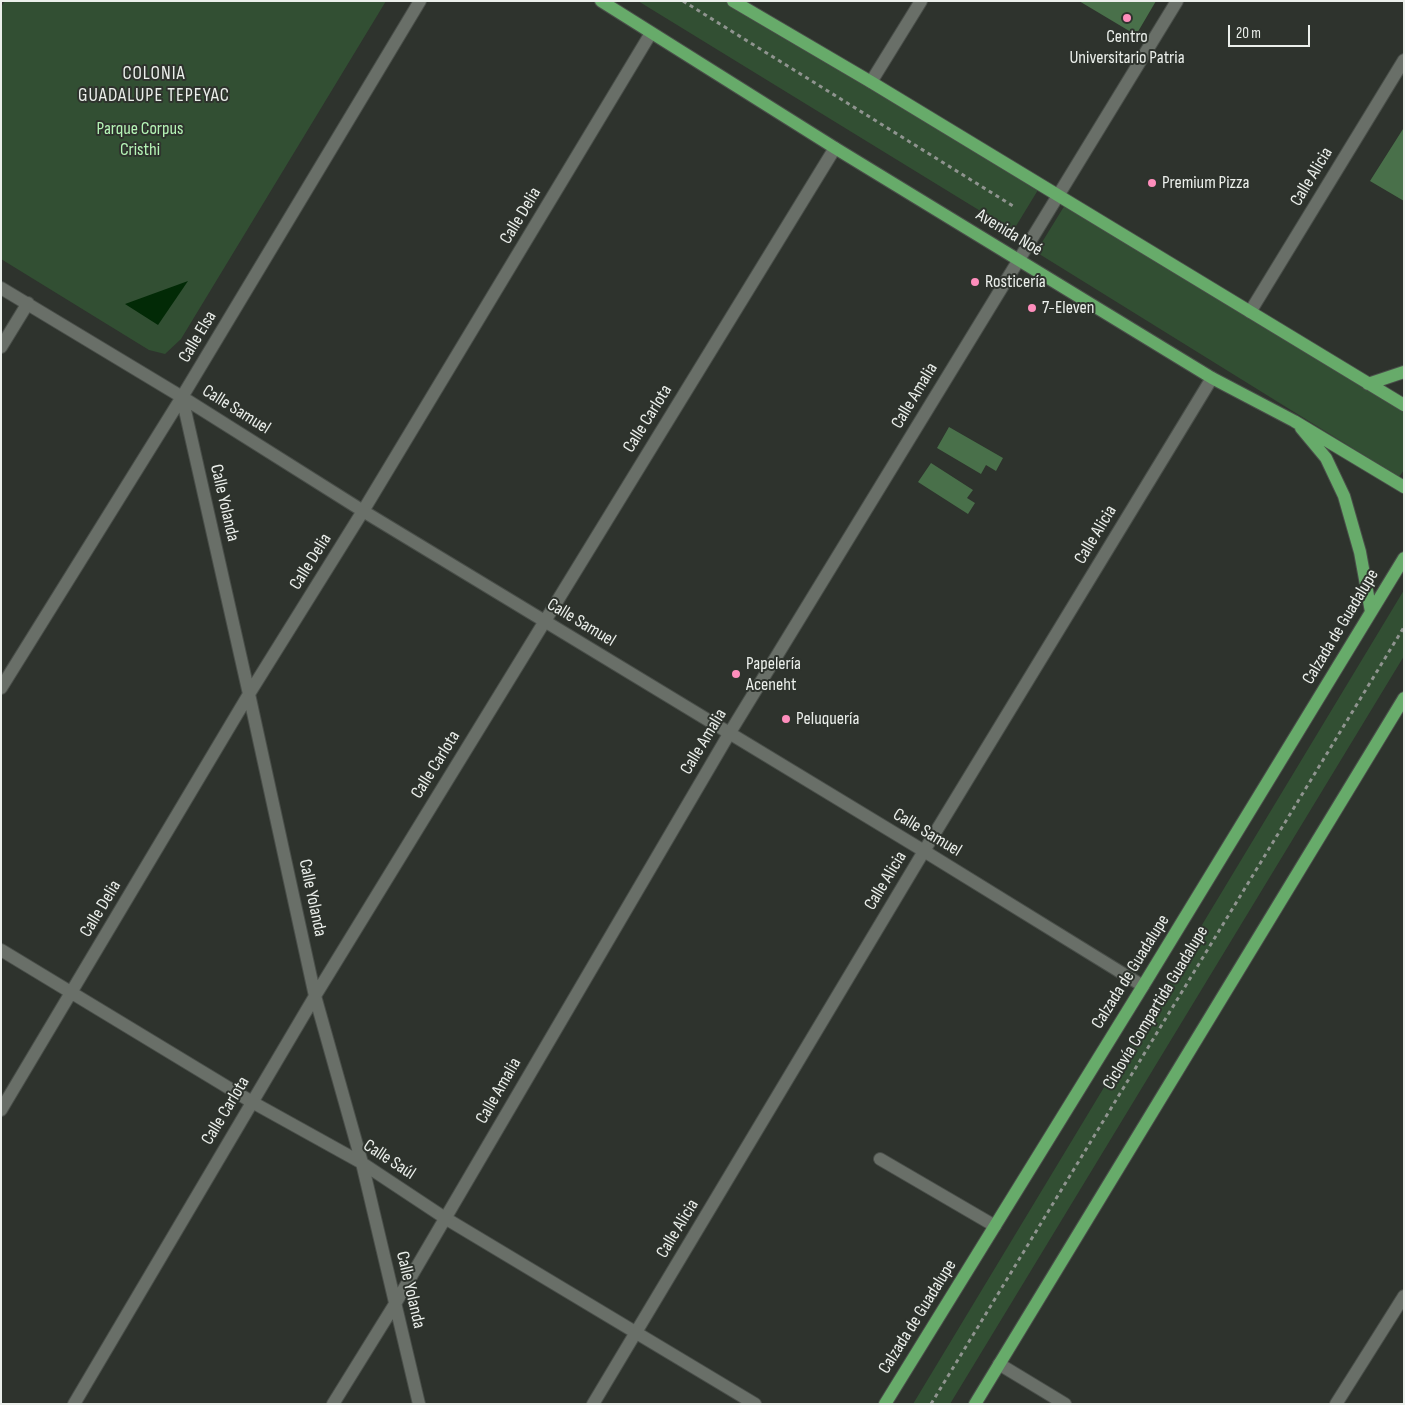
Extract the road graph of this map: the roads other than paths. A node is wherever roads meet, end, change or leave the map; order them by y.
1 (420, 1) edge
2 (601, 1) edge
3 (733, 1) edge
4 (921, 1) edge
5 (1177, 1) edge
6 (651, 33) junction
7 (1404, 60) edge
8 (871, 82) junction
9 (835, 148) junction
10 (1058, 196) junction
11 (1019, 260) junction
12 (1, 288) edge
13 (28, 303) junction
14 (1250, 312) junction
15 (1, 347) edge
16 (1404, 372) edge
17 (1212, 378) junction
18 (1368, 384) junction
19 (182, 397) junction
20 (1404, 405) edge
21 (1294, 421) junction
22 (1404, 487) edge
23 (363, 511) junction
24 (1404, 558) edge
25 (1371, 612) junction
26 (545, 621) junction
27 (1, 688) edge
28 (249, 694) junction
29 (1404, 698) edge
30 (729, 734) junction
31 (924, 851) junction
32 (1, 950) edge
33 (1143, 986) junction
34 (72, 992) junction
35 (315, 996) junction
36 (252, 1102) junction
37 (1, 1110) edge
38 (880, 1159) dead end
39 (362, 1162) junction
40 (445, 1218) junction
41 (994, 1226) junction
42 (1404, 1296) edge
43 (395, 1304) junction
44 (636, 1334) junction
45 (999, 1364) junction
46 (74, 1404) edge
47 (333, 1404) edge
48 (419, 1404) edge
49 (593, 1404) edge
50 (755, 1404) edge
51 (884, 1404) edge
52 (975, 1404) edge
53 (1065, 1404) edge
54 (1336, 1404) edge

1 - 19 street, Calle Elsa
2 - 6 main road, Avenida Noé
3 - 8 main road
4 - 8 street
5 - 10 street, Calle Amalia
6 - 9 main road, Avenida Noé
6 - 23 street, Calle Delia
7 - 14 street, Calle Alicia
8 - 10 main road
9 - 11 main road, Avenida Noé
9 - 26 street, Calle Carlota
10 - 11 street, Calle Amalia
10 - 14 main road
11 - 17 main road, Avenida Noé
11 - 30 street, Calle Amalia
12 - 13 street, Calle Samuel
13 - 15 street
13 - 19 street, Calle Samuel
14 - 18 main road
16 - 18 main road
17 - 21 main road, Avenida Noé
17 - 31 street, Calle Alicia
18 - 20 main road
19 - 23 street, Calle Samuel
19 - 27 street, Calle Elsa
19 - 28 street, Calle Yolanda
21 - 22 main road, Avenida Noé
21 - 25 main road
23 - 26 street, Calle Samuel
23 - 28 street, Calle Delia
24 - 25 main road, Calzada de Guadalupe
25 - 33 main road, Calzada de Guadalupe
26 - 30 street, Calle Samuel
26 - 35 street, Calle Carlota
28 - 34 street, Calle Delia
28 - 35 street, Calle Yolanda
29 - 45 main road
30 - 31 street, Calle Samuel
30 - 40 street, Calle Amalia
31 - 33 street, Calle Samuel
31 - 44 street, Calle Alicia
32 - 34 street, Calle Saúl
33 - 41 main road, Calzada de Guadalupe
34 - 36 street, Calle Saúl
34 - 37 street, Calle Delia
35 - 36 street, Calle Carlota
35 - 39 street, Calle Yolanda
36 - 39 street, Calle Saúl
36 - 46 street, Calle Carlota
38 - 41 street
39 - 40 street, Calle Saúl
39 - 43 street, Calle Yolanda
40 - 43 street, Calle Amalia
40 - 44 street, Calle Saúl
41 - 51 main road, Calzada de Guadalupe
42 - 54 street
43 - 47 street, Calle Amalia
43 - 48 street, Calle Yolanda
44 - 49 street, Calle Alicia
44 - 50 street, Calle Saúl
45 - 52 main road
45 - 53 street

